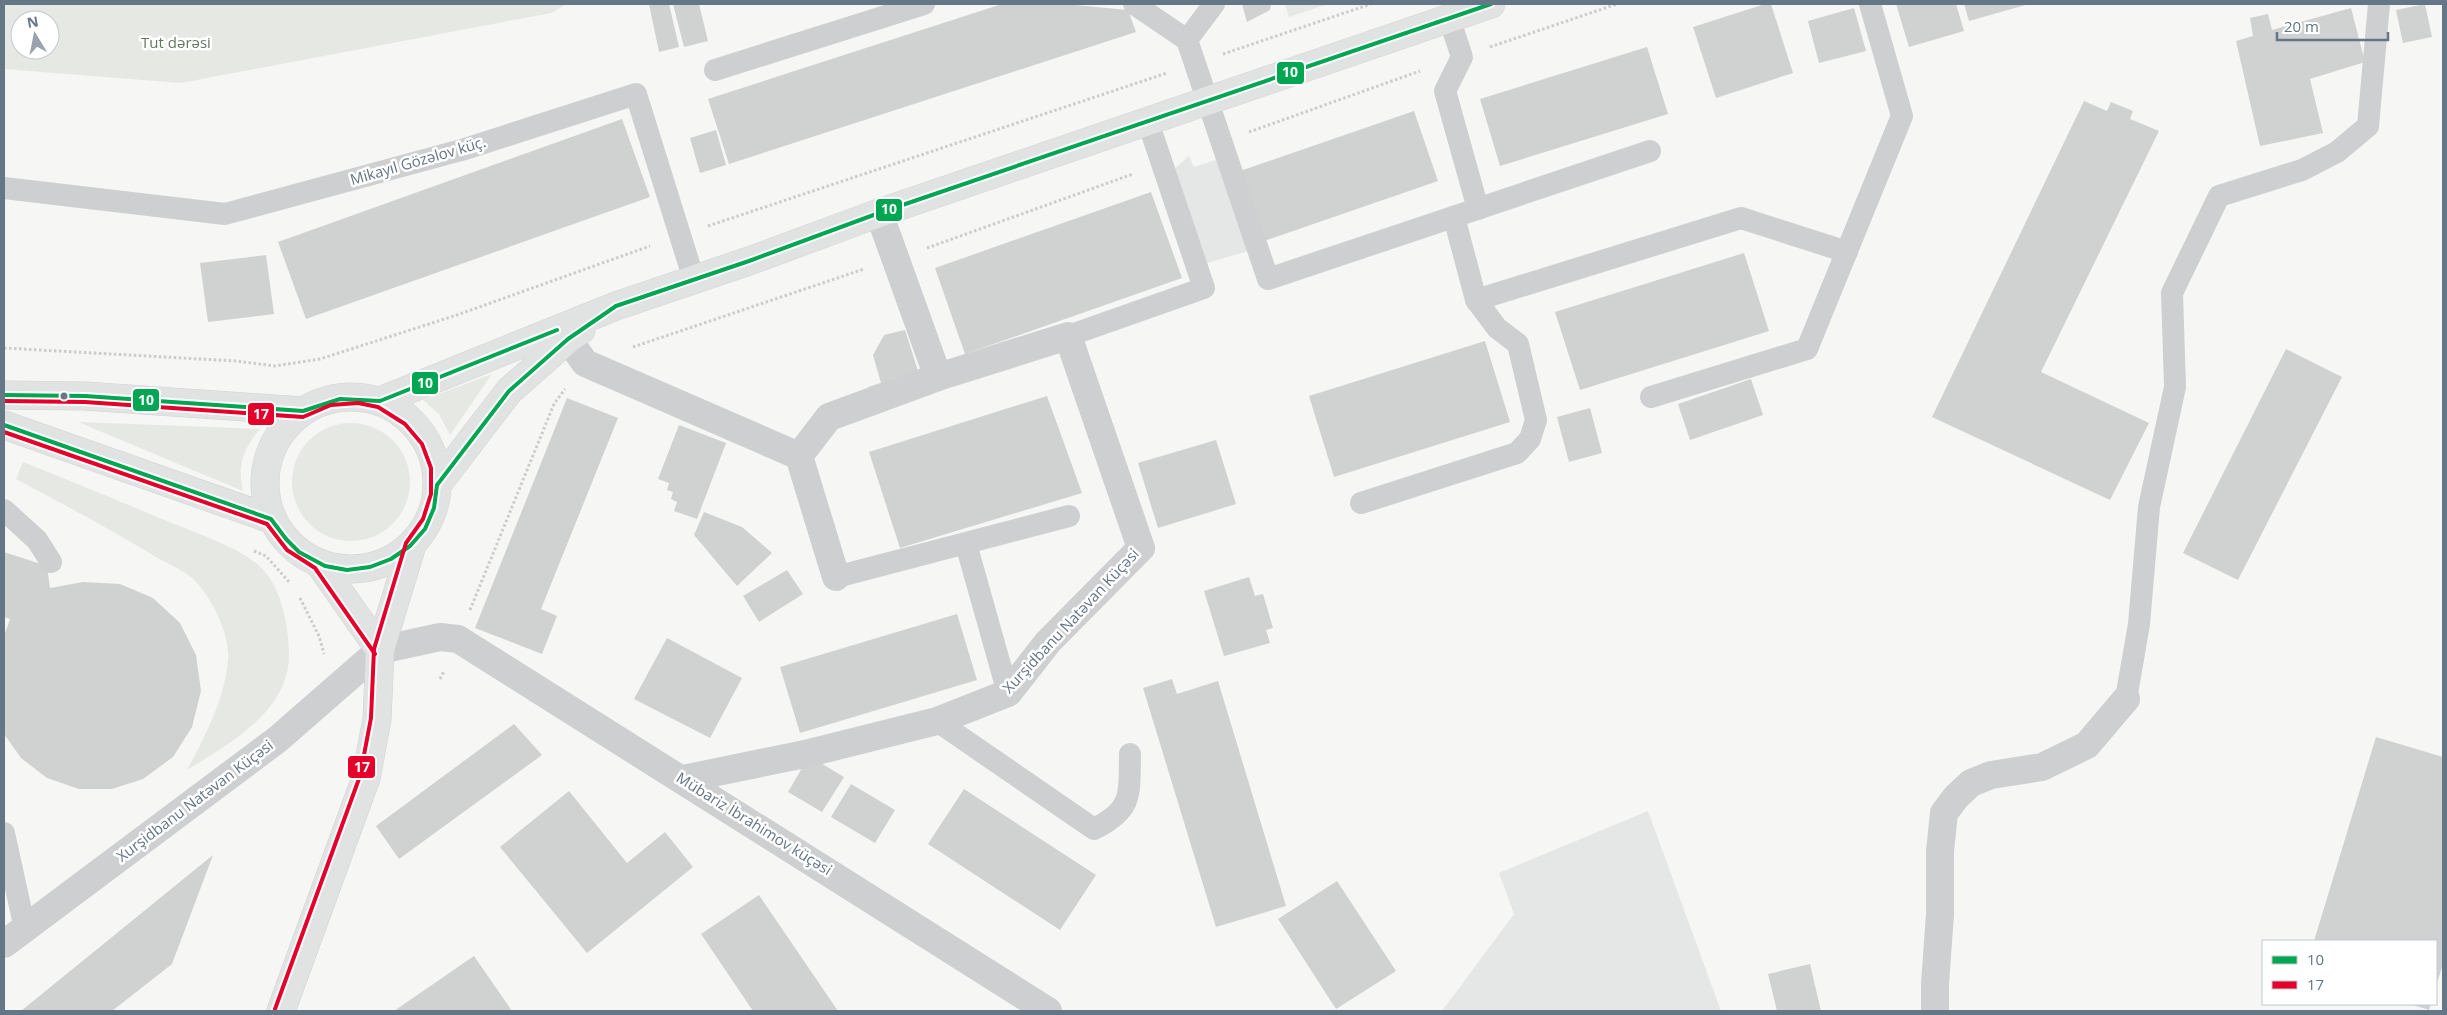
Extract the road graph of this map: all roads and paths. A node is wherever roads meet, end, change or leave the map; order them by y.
1 (924, 4) edge
2 (1134, 4) edge
3 (1214, 4) edge
4 (1491, 4) edge
5 (1617, 4) edge
6 (1870, 4) edge
7 (2379, 4) edge
8 (1449, 18) junction
9 (1187, 40) junction
10 (1462, 57) junction
11 (715, 70) dead end
12 (1206, 100) junction
13 (1148, 122) junction
14 (1221, 142) junction
15 (1650, 151) dead end
16 (1162, 163) junction
17 (4, 188) edge
18 (1478, 209) junction
19 (880, 213) junction
20 (1454, 217) junction
21 (1847, 252) junction
22 (896, 259) junction
23 (694, 280) junction
24 (1476, 300) junction
25 (616, 306) junction
26 (1068, 336) junction
27 (568, 339) junction
28 (632, 347) dead end
29 (585, 363) junction
30 (938, 377) junction
31 (4, 395) edge
32 (1651, 397) dead end
33 (380, 401) junction
34 (303, 411) junction
35 (4, 425) edge
36 (799, 456) junction
37 (437, 486) junction
38 (1361, 503) dead end
39 (4, 510) edge
40 (1069, 516) dead end
41 (272, 519) junction
42 (966, 544) junction
43 (412, 545) junction
44 (249, 549) dead end
45 (51, 562) dead end
46 (319, 563) junction
47 (836, 577) joint
48 (291, 584) dead end
49 (297, 590) dead end
50 (458, 639) junction
51 (380, 650) junction
52 (440, 679) dead end
53 (333, 690) junction
54 (1008, 693) junction
55 (2126, 699) joint
56 (937, 721) junction
57 (1130, 754) dead end
58 (683, 780) junction
59 (4, 833) edge
60 (26, 929) junction
61 (4, 944) edge
62 (290, 982) junction
63 (268, 1011) edge
64 (281, 1011) edge
65 (1048, 1011) edge
66 (1935, 1011) edge

1 - 11 lane
2 - 9 lane
3 - 9 lane
4 - 8 main road
5 - 10 path
6 - 21 lane
7 - 55 lane
8 - 10 lane
8 - 12 main road
9 - 12 lane
10 - 14 path
10 - 18 lane
12 - 13 main road
12 - 14 lane
13 - 16 lane
13 - 19 main road
14 - 20 lane
15 - 18 lane
16 - 22 path
16 - 26 lane
17 - 23 lane, Mikayıl Gözəlov küç.
18 - 20 lane
19 - 22 street
19 - 23 main road
20 - 24 lane
21 - 24 lane
21 - 32 lane
22 - 28 path
22 - 30 street
23 - 25 main road
24 - 38 lane
25 - 27 main road
25 - 33 main road
26 - 30 street
26 - 54 street, Xurşidbanu Natəvan Küçəsi
27 - 29 street
27 - 37 main road
29 - 36 street
29 - 50 path
30 - 36 street
31 - 34 main road
33 - 34 main road
33 - 37 main road
34 - 41 main road
35 - 41 main road
36 - 47 street
37 - 43 main road
39 - 45 lane
40 - 42 lane
41 - 46 main road
42 - 47 lane
42 - 54 lane
43 - 46 main road
43 - 51 main road
44 - 48 path
46 - 51 main road
49 - 53 path
50 - 51 street
50 - 52 path
50 - 58 street, Mübariz İbrahimov küçəsi
51 - 53 street, Xurşidbanu Natəvan Küçəsi
51 - 62 main road
53 - 60 street, Xurşidbanu Natəvan Küçəsi
54 - 56 street, Xurşidbanu Natəvan Küçəsi
55 - 66 street
56 - 57 lane
56 - 58 street, Xurşidbanu Natəvan Küçəsi
58 - 65 street, Mübariz İbrahimov küçəsi
59 - 60 lane
60 - 61 street, Xurşidbanu Natəvan Küçəsi
62 - 63 street
62 - 64 main road

